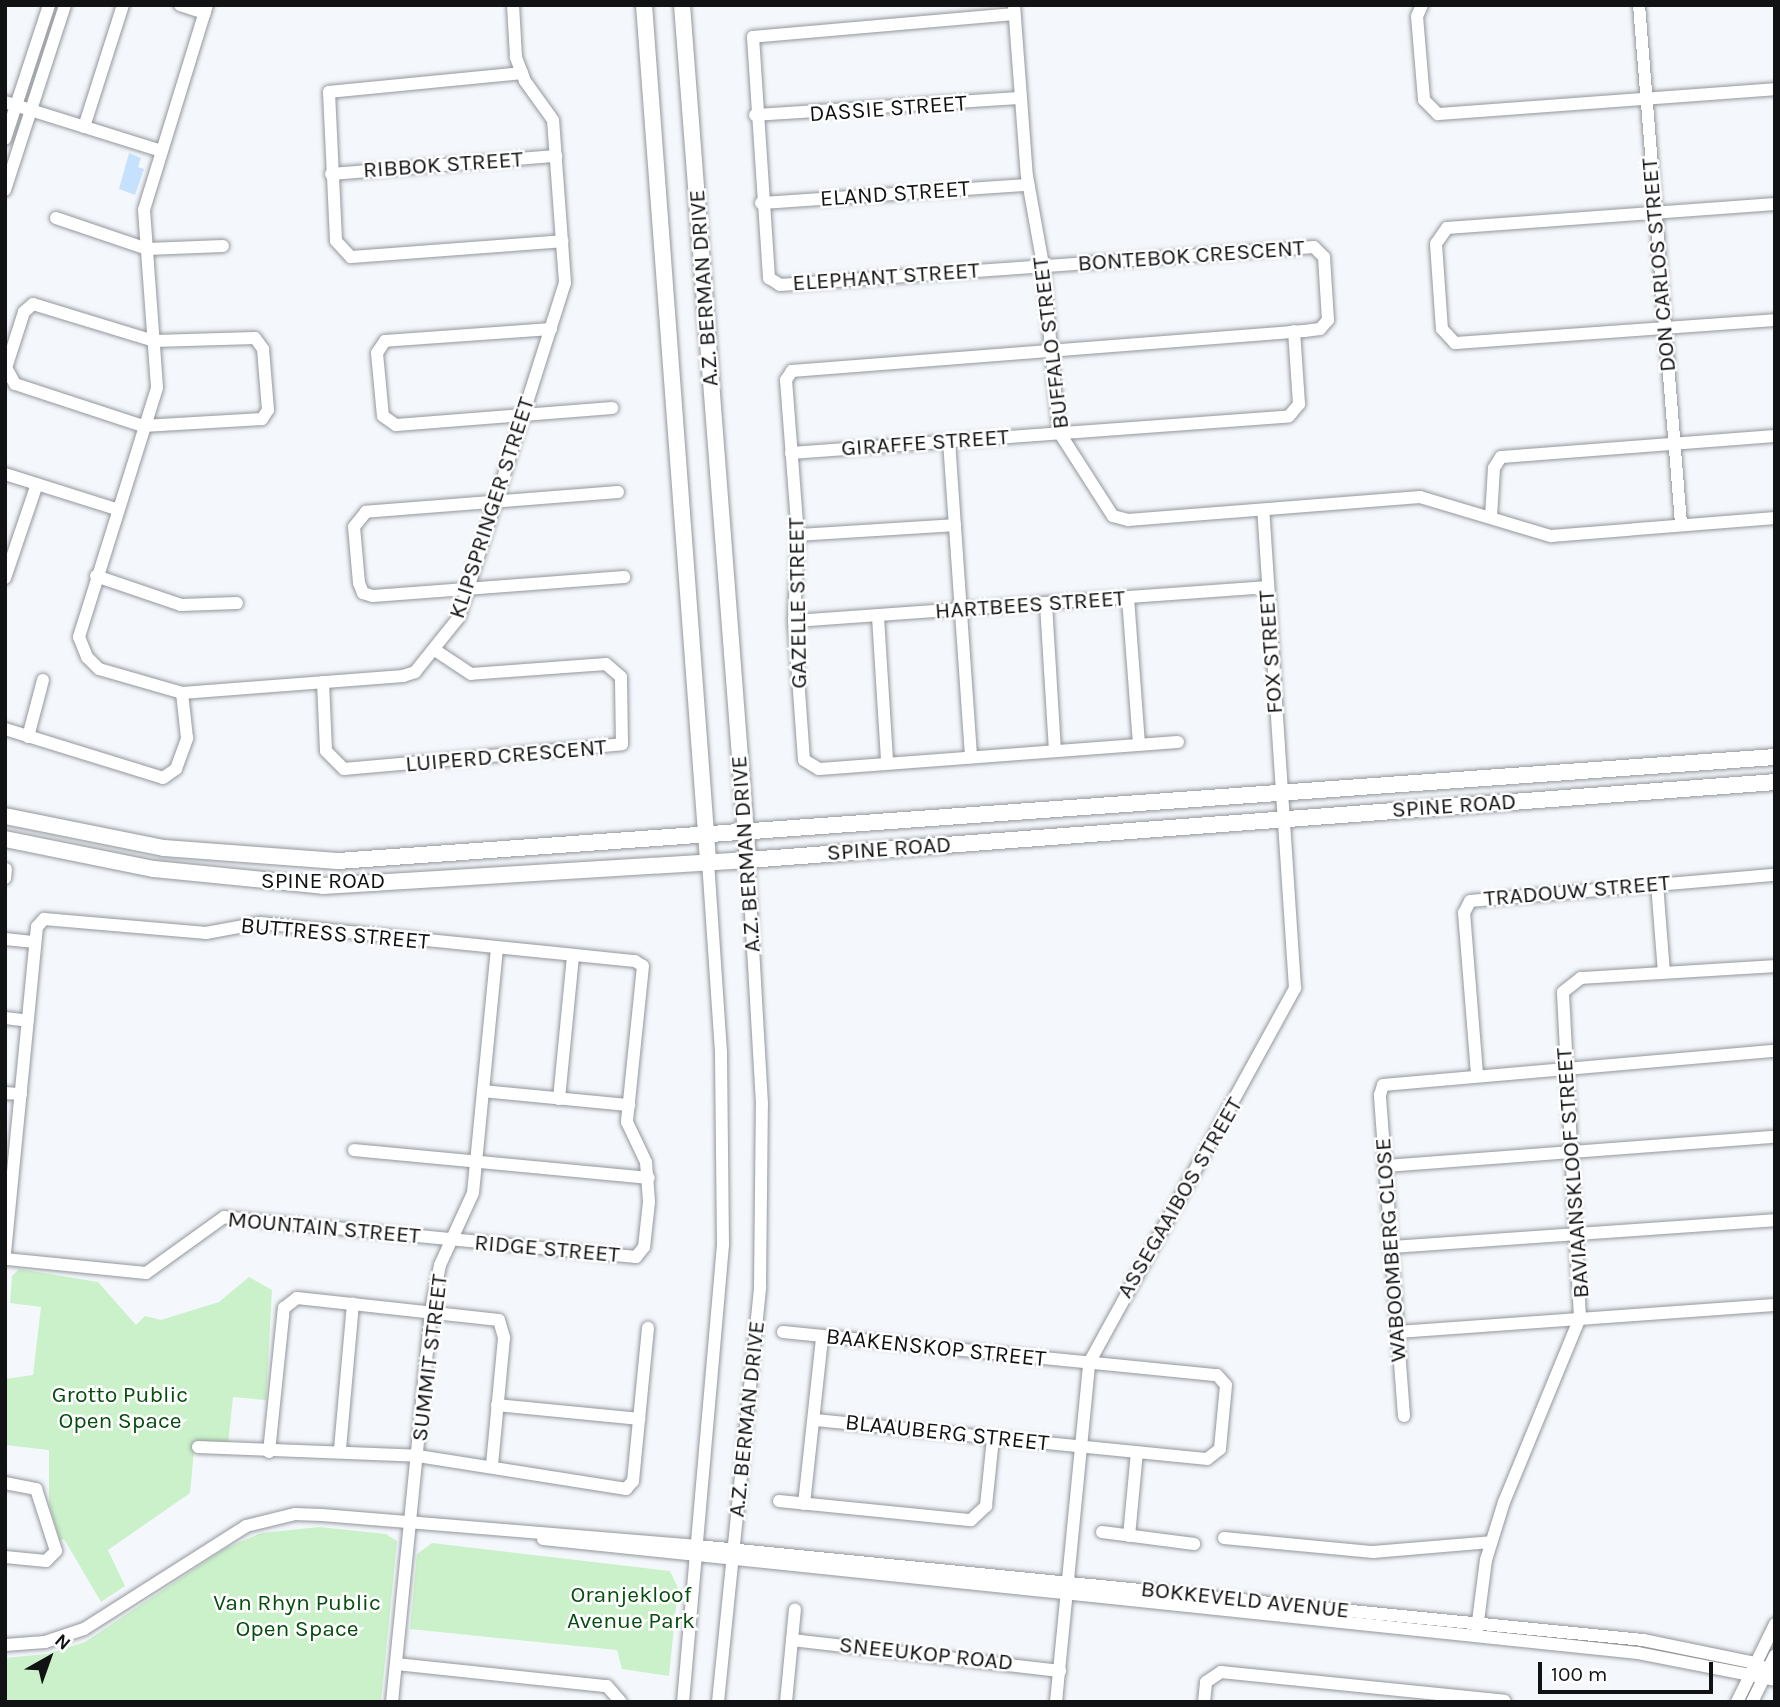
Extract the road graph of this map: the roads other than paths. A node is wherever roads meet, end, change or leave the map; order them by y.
1 (49, 5) edge
2 (65, 5) edge
3 (123, 5) edge
4 (180, 5) edge
5 (513, 5) edge
6 (644, 5) edge
7 (682, 5) edge
8 (1422, 5) edge
9 (1639, 5) edge
10 (206, 9) edge
11 (1014, 10) edge
12 (522, 73) junction
13 (1775, 89) edge
14 (1020, 98) junction
15 (1646, 98) junction
16 (11, 104) edge
17 (31, 110) junction
18 (755, 115) junction
19 (84, 127) junction
20 (5, 139) edge
21 (160, 151) junction
22 (556, 156) junction
23 (331, 174) junction
24 (1028, 185) junction
25 (5, 190) edge
26 (761, 203) junction
27 (1775, 204) edge
28 (1654, 214) junction
29 (55, 218) dead end
30 (562, 241) junction
31 (223, 246) dead end
32 (148, 249) junction
33 (1043, 265) junction
34 (1775, 320) edge
35 (1665, 328) junction
36 (551, 329) junction
37 (1294, 331) junction
38 (154, 341) junction
39 (1050, 349) junction
40 (612, 408) dead end
41 (524, 414) junction
42 (143, 426) junction
43 (1059, 432) junction
44 (1775, 436) edge
45 (948, 441) junction
46 (1672, 443) junction
47 (791, 453) junction
48 (5, 474) edge
49 (37, 484) junction
50 (618, 492) dead end
51 (494, 505) junction
52 (117, 509) junction
53 (1263, 510) junction
54 (1491, 517) junction
55 (1775, 518) edge
56 (1681, 524) junction
57 (955, 525) junction
58 (798, 535) junction
59 (96, 576) junction
60 (624, 577) dead end
61 (5, 578) edge
62 (1266, 587) junction
63 (467, 590) junction
64 (1128, 598) junction
65 (237, 603) dead end
66 (1046, 604) junction
67 (961, 611) junction
68 (878, 617) junction
69 (794, 621) junction
70 (435, 650) junction
71 (43, 680) dead end
72 (323, 682) junction
73 (182, 693) junction
74 (5, 729) edge
75 (28, 737) junction
76 (1178, 742) dead end
77 (1139, 744) junction
78 (1055, 750) junction
79 (971, 757) junction
80 (1775, 757) edge
81 (887, 762) junction
82 (1775, 782) edge
83 (1281, 793) junction
84 (5, 816) edge
85 (1283, 819) junction
86 (745, 833) junction
87 (706, 837) junction
88 (5, 839) edge
89 (748, 860) junction
90 (708, 861) junction
91 (6, 869) edge
92 (1775, 875) edge
93 (5, 878) edge
94 (1657, 884) junction
95 (5, 939) edge
96 (35, 942) junction
97 (497, 948) junction
98 (573, 956) junction
99 (1775, 966) edge
100 (1664, 972) junction
101 (5, 1018) edge
102 (28, 1021) junction
103 (1775, 1051) edge
104 (1566, 1066) junction
105 (1477, 1074) junction
106 (483, 1091) junction
107 (5, 1093) edge
108 (21, 1094) junction
109 (559, 1099) junction
110 (629, 1105) junction
111 (1775, 1137) edge
112 (354, 1150) dead end
113 (1573, 1151) junction
114 (475, 1162) junction
115 (1385, 1166) junction
116 (649, 1178) junction
117 (1775, 1220) edge
118 (1577, 1235) junction
119 (452, 1240) junction
120 (1391, 1247) junction
121 (5, 1253) edge
122 (5, 1259) edge
123 (353, 1304) junction
124 (1775, 1304) edge
125 (431, 1311) junction
126 (1580, 1318) junction
127 (648, 1328) dead end
128 (783, 1332) dead end
129 (1397, 1332) junction
130 (822, 1337) junction
131 (1089, 1363) junction
132 (498, 1405) junction
133 (1404, 1416) dead end
134 (639, 1419) junction
135 (814, 1420) junction
136 (993, 1438) junction
137 (1080, 1446) junction
138 (198, 1447) dead end
139 (340, 1449) junction
140 (269, 1452) junction
141 (1137, 1452) junction
142 (418, 1455) junction
143 (492, 1465) junction
144 (5, 1483) edge
145 (779, 1501) dead end
146 (804, 1504) junction
147 (411, 1524) junction
148 (1102, 1532) dead end
149 (1129, 1536) junction
150 (1223, 1538) dead end
151 (1491, 1542) junction
152 (1194, 1544) dead end
153 (698, 1552) junction
154 (732, 1556) junction
155 (5, 1557) edge
156 (1066, 1589) junction
157 (795, 1609) dead end
158 (1775, 1624) edge
159 (1477, 1630) junction
160 (792, 1640) junction
161 (5, 1646) edge
162 (1775, 1655) edge
163 (1755, 1663) junction
164 (396, 1664) junction
165 (1060, 1671) junction
166 (1772, 1671) edge
167 (1749, 1677) junction
168 (1768, 1680) edge
169 (1470, 1700) edge
170 (1504, 1701) edge
171 (392, 1702) edge
172 (621, 1702) edge
173 (683, 1702) edge
174 (718, 1702) edge
175 (786, 1702) edge
176 (1056, 1702) edge
177 (1204, 1702) edge
178 (1737, 1702) edge
179 (1752, 1702) edge

1 - 16 street
2 - 17 street
3 - 19 street
4 - 10 street
5 - 12 street, KLIPSPRINGER STREET
6 - 87 main road, A.Z. BERMAN DRIVE
7 - 86 main road, A.Z. BERMAN DRIVE
8 - 15 street
9 - 15 street, DON CARLOS STREET
10 - 21 street, KLIPSPRINGER STREET
11 - 14 street, BUFFALO STREET
11 - 18 street, ELEPHANT STREET
12 - 22 street, KLIPSPRINGER STREET
12 - 23 street
13 - 15 street
14 - 18 street, DASSIE STREET
14 - 24 street, BUFFALO STREET
15 - 28 street, DON CARLOS STREET
16 - 17 street
16 - 20 street
17 - 19 street
17 - 25 street
18 - 26 street, ELEPHANT STREET
19 - 21 street
21 - 32 street, KLIPSPRINGER STREET
22 - 23 street, RIBBOK STREET
22 - 30 street, KLIPSPRINGER STREET
23 - 30 street
24 - 26 street, ELAND STREET
24 - 33 street, BUFFALO STREET
26 - 33 street, ELEPHANT STREET
27 - 28 street
28 - 35 street, DON CARLOS STREET
28 - 35 street
29 - 32 street
30 - 36 street, KLIPSPRINGER STREET
31 - 32 street
32 - 38 street, KLIPSPRINGER STREET
33 - 37 street, BONTEBOK CRESCENT
33 - 39 street, BUFFALO STREET
34 - 35 street
35 - 46 street, DON CARLOS STREET
36 - 41 street, KLIPSPRINGER STREET
36 - 41 street
37 - 39 street, BONTEBOK CRESCENT
37 - 43 street, GIRAFFE STREET
38 - 42 street, KLIPSPRINGER STREET
38 - 42 street
38 - 42 street
39 - 43 street, BUFFALO STREET
39 - 47 street, GAZELLE STREET
40 - 41 street
41 - 51 street, KLIPSPRINGER STREET
42 - 52 street, KLIPSPRINGER STREET
43 - 45 street, GIRAFFE STREET
43 - 53 street, BUFFALO STREET
44 - 46 street
45 - 47 street, GIRAFFE STREET
45 - 57 street
46 - 54 street
46 - 56 street, DON CARLOS STREET
47 - 58 street, GAZELLE STREET
48 - 49 street
49 - 52 street
49 - 61 street
50 - 51 street
51 - 63 street, KLIPSPRINGER STREET
51 - 63 street
52 - 59 street, KLIPSPRINGER STREET
53 - 54 street, BUFFALO STREET
53 - 62 street, FOX STREET
54 - 56 street, BUFFALO STREET
55 - 56 street, BUFFALO STREET
57 - 58 street
57 - 67 street
58 - 69 street, GAZELLE STREET
59 - 65 street
59 - 73 street, KLIPSPRINGER STREET
60 - 63 street
62 - 64 street, HARTBEES STREET
62 - 83 street, FOX STREET
63 - 70 street, KLIPSPRINGER STREET
64 - 66 street, HARTBEES STREET
64 - 77 street
66 - 67 street, HARTBEES STREET
66 - 78 street
67 - 68 street, HARTBEES STREET
67 - 79 street
68 - 69 street, HARTBEES STREET
68 - 81 street
69 - 81 street, GAZELLE STREET
70 - 72 street, KLIPSPRINGER STREET
70 - 72 street, LUIPERD CRESCENT
71 - 75 street
72 - 73 street, KLIPSPRINGER STREET
73 - 75 street
74 - 75 street
76 - 77 street, GAZELLE STREET
77 - 78 street, GAZELLE STREET
78 - 79 street, GAZELLE STREET
79 - 81 street, GAZELLE STREET
80 - 83 main road, SPINE ROAD
82 - 85 main road, SPINE ROAD
83 - 85 street, FOX STREET
83 - 86 main road, SPINE ROAD
84 - 87 main road, SPINE ROAD
85 - 89 main road, SPINE ROAD
85 - 131 street, ASSEGAAIBOS STREET
86 - 87 main road, SPINE ROAD
86 - 89 main road, A.Z. BERMAN DRIVE
87 - 90 main road, A.Z. BERMAN DRIVE
88 - 90 main road, SPINE ROAD
89 - 90 main road, SPINE ROAD
89 - 154 street, A.Z. BERMAN DRIVE
90 - 153 street, A.Z. BERMAN DRIVE
91 - 93 street
92 - 94 street, TRADOUW STREET
94 - 100 street
94 - 105 street, TRADOUW STREET
95 - 96 street
96 - 97 street, BUTTRESS STREET
96 - 102 street
97 - 98 street, BUTTRESS STREET
97 - 106 street, SUMMIT STREET
98 - 109 street
98 - 110 street, BUTTRESS STREET
99 - 100 street, BAVIAANSKLOOF STREET
100 - 104 street, BAVIAANSKLOOF STREET
101 - 102 street
102 - 108 street
103 - 104 street
104 - 105 street
104 - 113 street, BAVIAANSKLOOF STREET
105 - 115 street, WABOOMBERG CLOSE
106 - 109 street
106 - 114 street, SUMMIT STREET
107 - 108 street
108 - 121 street
109 - 110 street
110 - 116 street
111 - 113 street
112 - 114 street
113 - 115 street
113 - 118 street, BAVIAANSKLOOF STREET
114 - 116 street
114 - 119 street, SUMMIT STREET
115 - 120 street, WABOOMBERG CLOSE
116 - 119 street, RIDGE STREET
117 - 118 street
118 - 120 street
118 - 126 street, BAVIAANSKLOOF STREET
119 - 122 street, MOUNTAIN STREET
119 - 125 street, SUMMIT STREET
120 - 129 street, WABOOMBERG CLOSE
123 - 125 street
123 - 139 street
123 - 140 street
124 - 126 street
125 - 132 street
125 - 142 street, SUMMIT STREET
126 - 129 street
126 - 151 street, BAVIAANSKLOOF STREET
127 - 134 street
128 - 130 street, BAAKENSKOP STREET
129 - 133 street, WABOOMBERG CLOSE
130 - 131 street, BAAKENSKOP STREET
130 - 135 street
131 - 137 street, ASSEGAAIBOS STREET
131 - 141 street, BAAKENSKOP STREET
132 - 134 street
132 - 143 street
134 - 143 street
135 - 136 street, BLAAUBERG STREET
135 - 146 street
136 - 137 street, BLAAUBERG STREET
136 - 146 street
137 - 141 street, BLAAUBERG STREET
137 - 156 street, ASSEGAAIBOS STREET
138 - 140 street
139 - 140 street
139 - 142 street
141 - 149 street
142 - 143 street
142 - 147 street, SUMMIT STREET
144 - 155 street
145 - 146 street
147 - 153 street, BOKKEVELD AVENUE
147 - 161 street, BOKKEVELD AVENUE
147 - 164 street, SUMMIT STREET
148 - 149 street
149 - 152 street
150 - 151 street
151 - 159 street, BAVIAANSKLOOF STREET
153 - 154 street, BOKKEVELD AVENUE
153 - 173 street, A.Z. BERMAN DRIVE
154 - 156 street, BOKKEVELD AVENUE
154 - 174 street, A.Z. BERMAN DRIVE
156 - 159 street, BOKKEVELD AVENUE
156 - 165 street, ASSEGAAIBOS STREET
157 - 160 street
158 - 163 street
159 - 163 street, BOKKEVELD AVENUE
159 - 167 street, BOKKEVELD AVENUE
160 - 165 street, SNEEUKOP ROAD
160 - 175 street
162 - 166 street
163 - 166 street, BOKKEVELD AVENUE
163 - 167 street
164 - 171 street, SUMMIT STREET
164 - 172 street
165 - 176 street, ASSEGAAIBOS STREET
166 - 168 street
167 - 168 street, BOKKEVELD AVENUE
167 - 178 street
168 - 179 street
169 - 170 street
169 - 177 street

